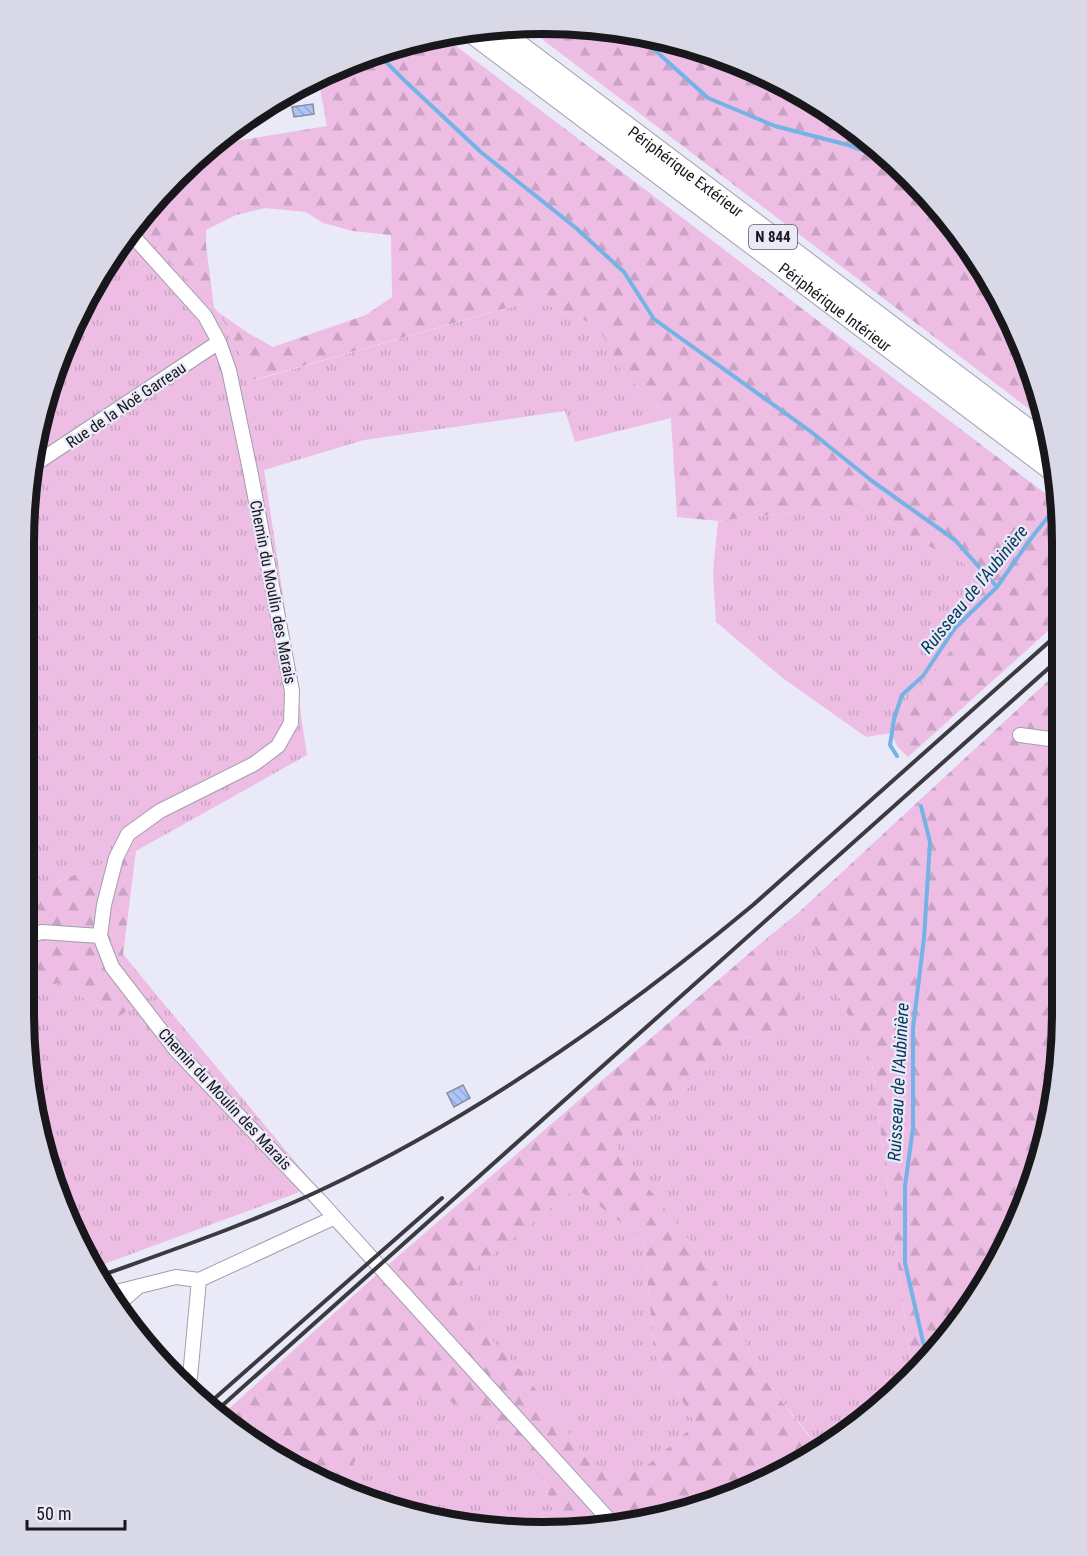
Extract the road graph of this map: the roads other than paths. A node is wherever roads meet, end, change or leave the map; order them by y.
1 (507, 36) edge
2 (480, 39) edge
3 (136, 239) edge
4 (219, 342) junction
5 (1042, 440) edge
6 (42, 460) edge
7 (1046, 466) edge
8 (1020, 735) dead end
9 (1052, 738) edge
10 (34, 934) edge
11 (100, 936) junction
12 (333, 1216) junction
13 (199, 1280) junction
14 (140, 1286) junction
15 (118, 1292) edge
16 (124, 1300) edge
17 (190, 1377) edge
18 (607, 1517) edge

1 - 5 highway, Périphérique Extérieur / N 844
2 - 7 highway, Périphérique Intérieur / N 844
3 - 4 street, Chemin du Moulin des Marais
4 - 6 street, Rue de la Noë Garreau
4 - 11 street, Chemin du Moulin des Marais
8 - 9 street
10 - 11 street
11 - 12 street, Chemin du Moulin des Marais
12 - 13 street
12 - 18 street, Chemin du Moulin des Marais
13 - 14 street
13 - 17 street
14 - 15 street
14 - 16 street

